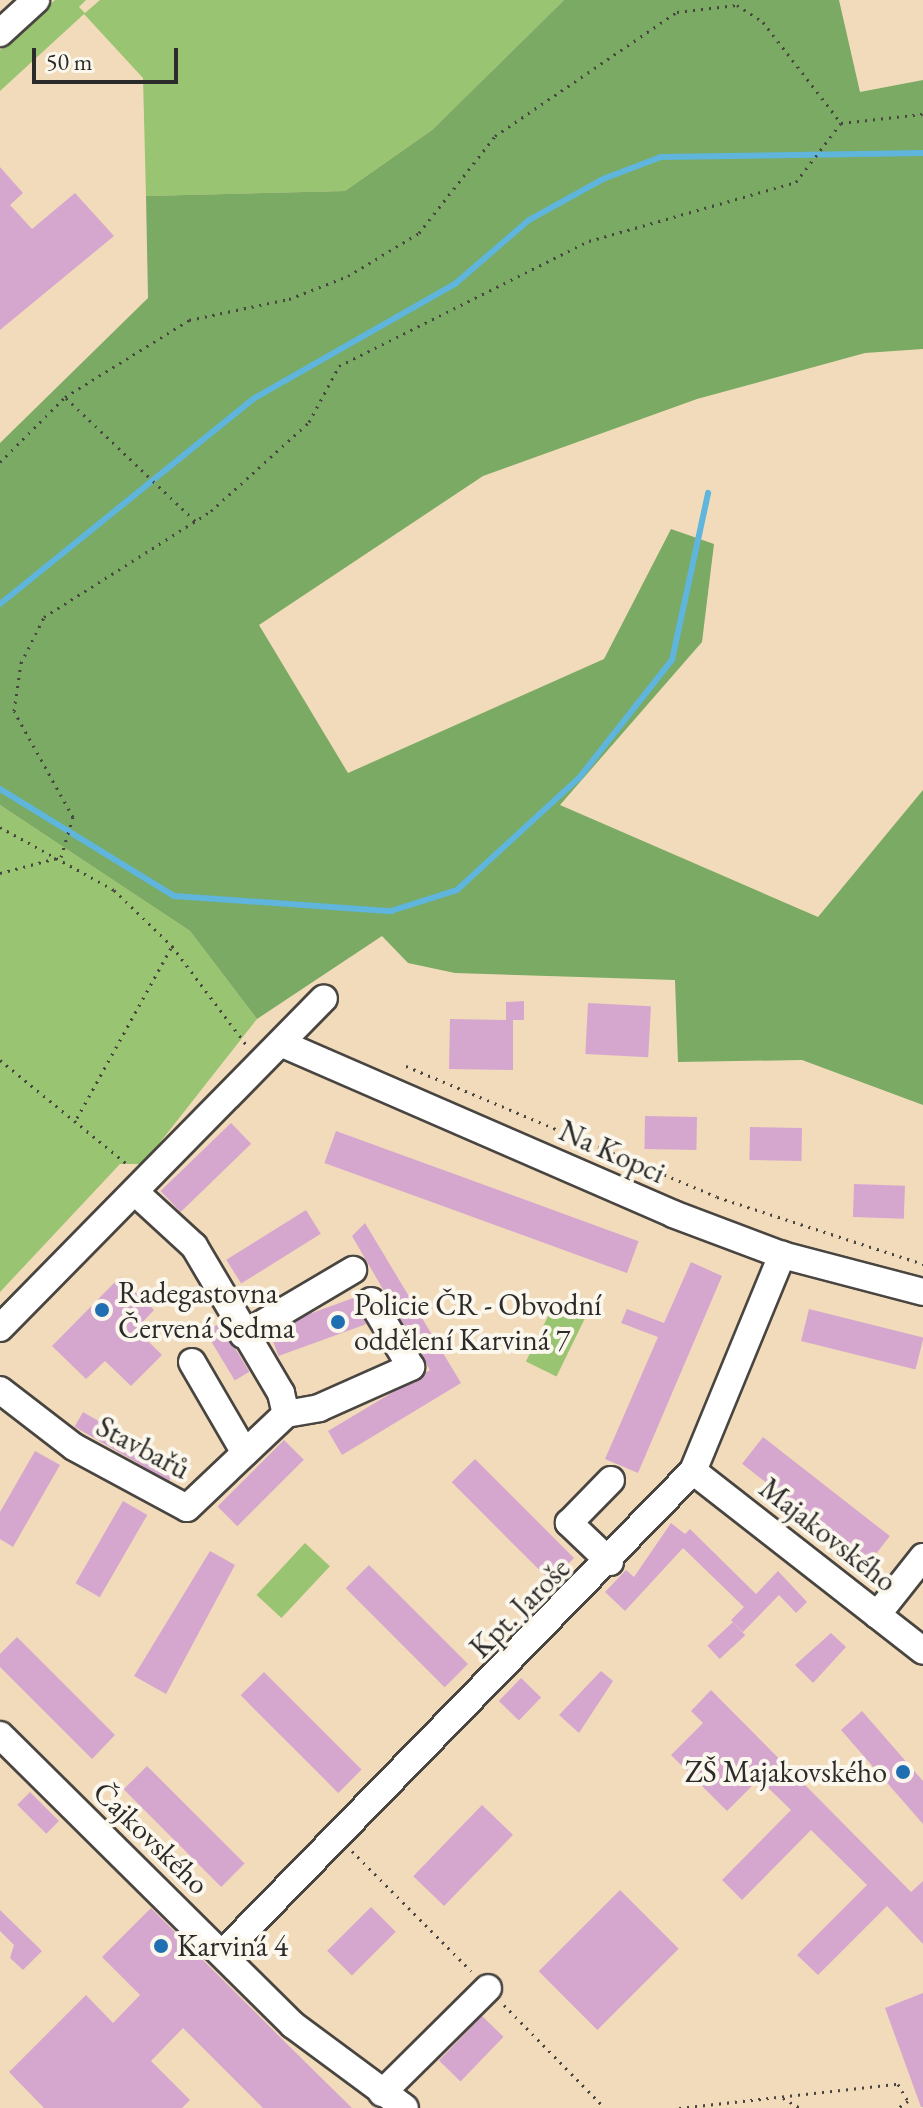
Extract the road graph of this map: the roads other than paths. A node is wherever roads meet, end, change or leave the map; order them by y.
1 (36, 0) edge
2 (0, 33) edge
3 (324, 998) dead end
4 (285, 1045) junction
5 (141, 1186) junction
6 (782, 1255) junction
7 (353, 1270) dead end
8 (923, 1292) edge
9 (371, 1301) dead end
10 (0, 1328) edge
11 (243, 1335) junction
12 (192, 1362) dead end
13 (0, 1390) edge
14 (286, 1414) junction
15 (245, 1453) junction
16 (693, 1471) junction
17 (611, 1480) dead end
18 (923, 1557) edge
19 (610, 1562) junction
20 (877, 1615) junction
21 (923, 1651) edge
22 (0, 1735) edge
23 (223, 1953) junction
24 (488, 1988) dead end
25 (382, 2093) junction
26 (405, 2108) edge

1 - 2 street
3 - 4 street
4 - 5 street
4 - 6 street, Na Kopci
5 - 10 street
5 - 11 street
6 - 8 street, Na Kopci
6 - 16 street, Kpt. Jaroše
7 - 11 street
9 - 14 street
11 - 14 street
12 - 15 street
13 - 15 street, Stavbařů
14 - 15 street, Stavbařů
16 - 19 street, Kpt. Jaroše
16 - 20 street, Majakovského
17 - 19 street
18 - 20 street
19 - 23 street, Kpt. Jaroše
20 - 21 street, Majakovského
22 - 23 street, Čajkovského
23 - 25 street, Čajkovského
24 - 25 street
25 - 26 street, Čajkovského

